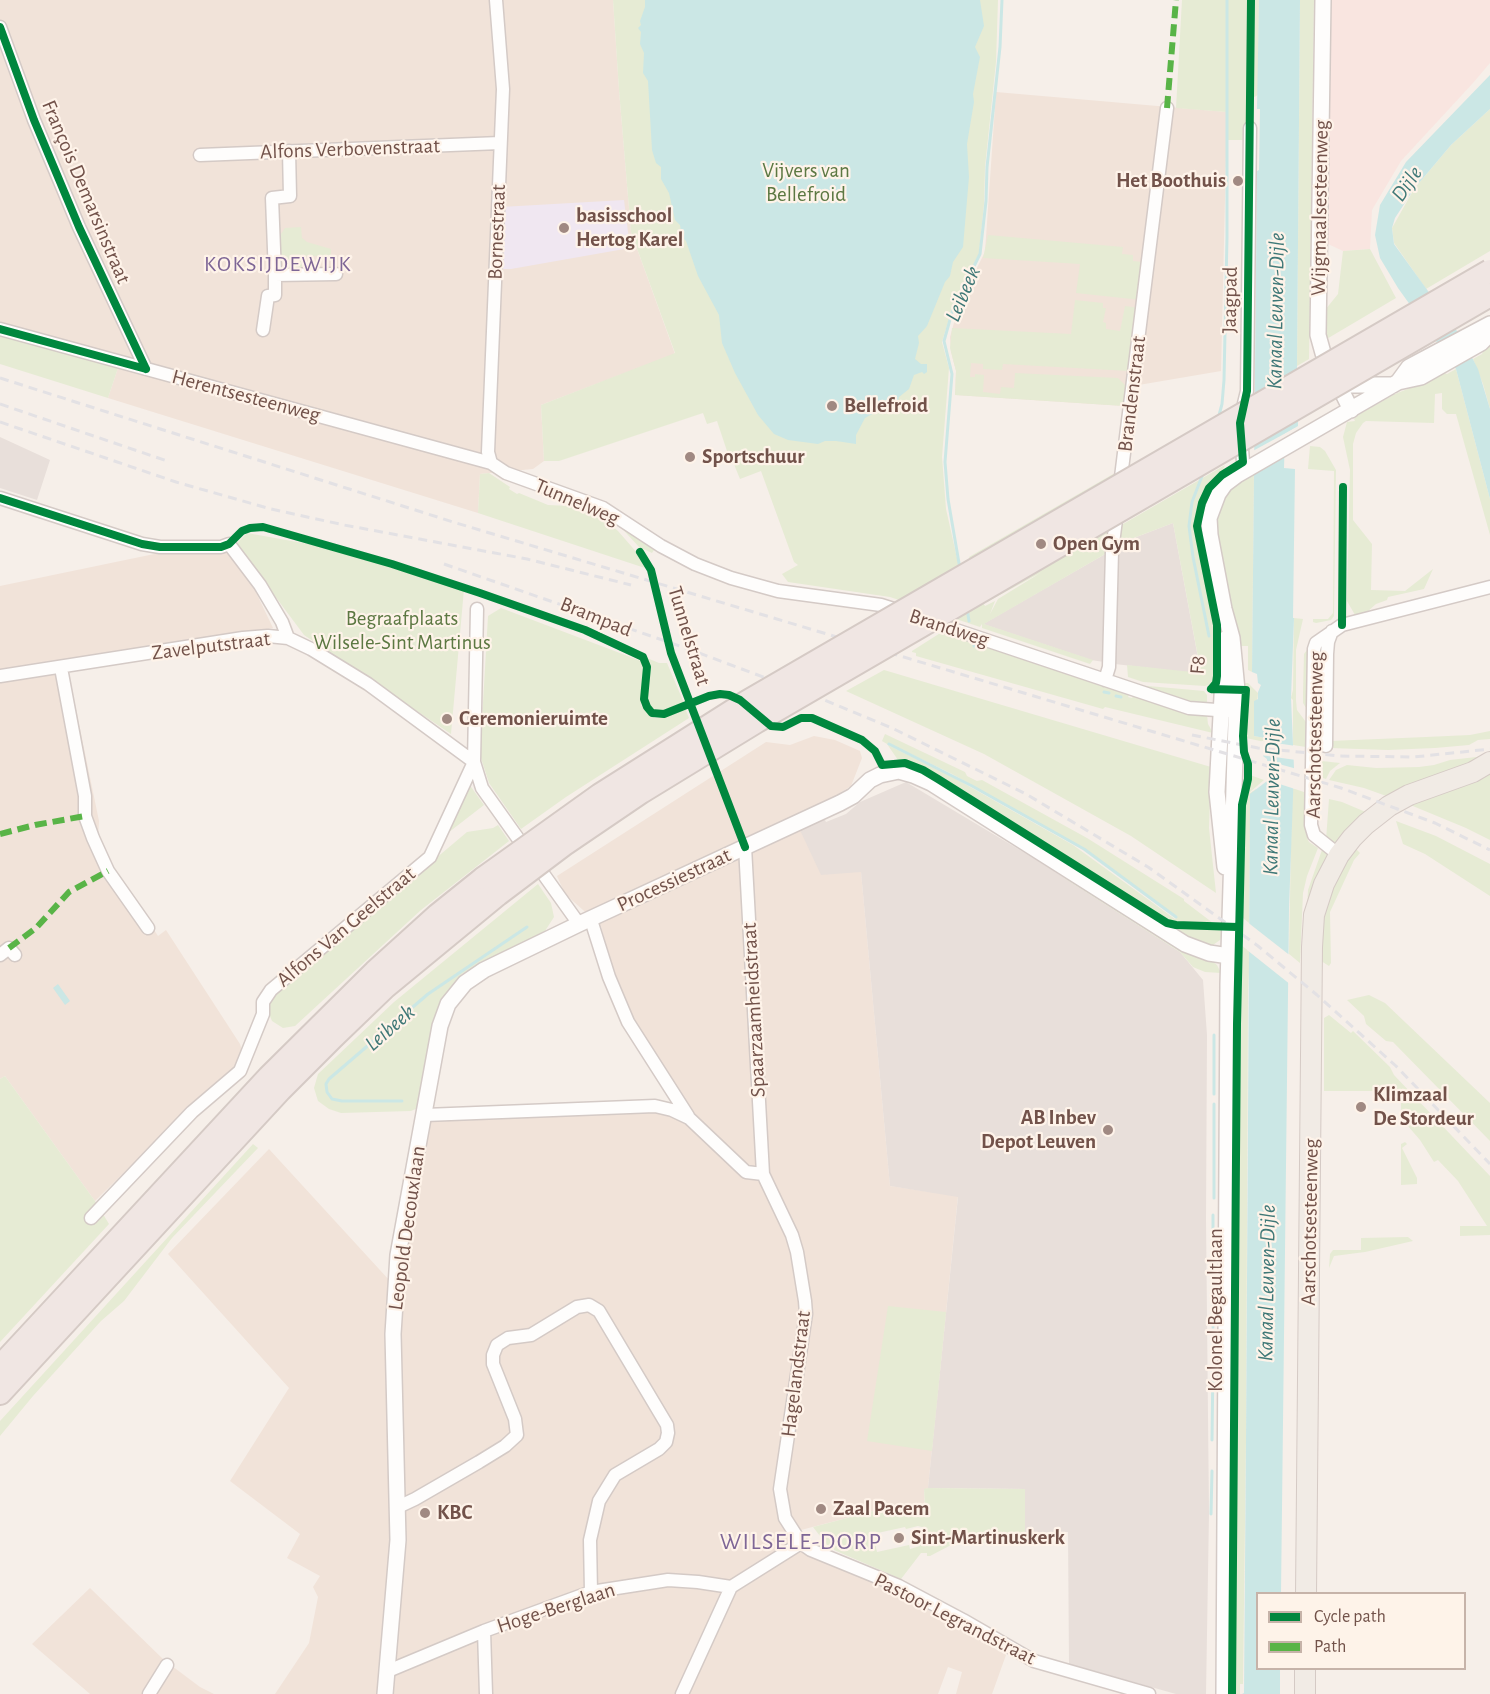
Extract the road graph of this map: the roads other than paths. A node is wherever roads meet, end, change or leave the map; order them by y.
1 (496, 0) edge
2 (1323, 0) edge
3 (0, 27) edge
4 (1167, 108) dead end
5 (1250, 128) dead end
6 (500, 143) junction
7 (290, 151) junction
8 (200, 155) dead end
9 (1490, 271) edge
10 (336, 274) dead end
11 (275, 275) junction
12 (1490, 295) edge
13 (1490, 324) edge
14 (0, 329) edge
15 (263, 330) dead end
16 (1484, 337) edge
17 (146, 369) junction
18 (1336, 381) junction
19 (1395, 383) junction
20 (1351, 410) junction
21 (491, 464) junction
22 (1248, 469) junction
23 (0, 498) edge
24 (661, 546) joint
25 (1490, 587) edge
26 (477, 609) dead end
27 (1332, 631) junction
28 (288, 638) junction
29 (61, 668) junction
30 (0, 676) edge
31 (1105, 680) junction
32 (1229, 711) junction
33 (1326, 747) dead end
34 (474, 762) junction
35 (1490, 762) edge
36 (745, 847) junction
37 (1339, 855) junction
38 (491, 886) junction
39 (585, 922) junction
40 (148, 928) dead end
41 (0, 955) edge
42 (15, 955) dead end
43 (1229, 956) junction
44 (425, 1115) junction
45 (689, 1118) junction
46 (763, 1174) junction
47 (91, 1218) dead end
48 (0, 1367) edge
49 (0, 1393) edge
50 (398, 1507) junction
51 (801, 1543) junction
52 (731, 1587) junction
53 (591, 1592) junction
54 (1306, 1592) edge
55 (484, 1631) junction
56 (167, 1665) dead end
57 (1305, 1670) edge
58 (388, 1671) junction
59 (149, 1694) edge
60 (385, 1694) edge
61 (486, 1694) edge
62 (682, 1694) edge
63 (1149, 1694) edge
64 (1224, 1694) edge
65 (1305, 1694) edge

1 - 6 street, Bornestraat
2 - 18 street, Wijgmaalsesteenweg
3 - 17 street, François Demarsinstraat
4 - 31 street, Brandenstraat
5 - 22 street, Jaagpad
6 - 7 street, Alfons Verbovenstraat
6 - 21 street, Bornestraat
7 - 8 street, Alfons Verbovenstraat
7 - 11 street
9 - 38 highway, bridge
10 - 11 street
11 - 15 street
12 - 38 highway, bridge
13 - 16 street, Kolonel Begaultlaan
14 - 17 street, Herentsesteenweg
16 - 19 street, Kolonel Begaultlaan
17 - 21 street, Herentsesteenweg
18 - 19 street
18 - 20 street, Wijgmaalsesteenweg
19 - 20 street, Kolonel Begaultlaan
20 - 22 street, Kolonel Begaultlaan
21 - 24 street, Tunnelweg
22 - 32 street, Kolonel Begaultlaan
23 - 28 street
24 - 31 street, Brandweg
25 - 27 street, Aarschotsesteenweg
26 - 34 street
27 - 33 street
27 - 37 street, Aarschotsesteenweg
28 - 29 street, Zavelputstraat
28 - 34 street, Zavelputstraat
29 - 30 street, Zavelputstraat
29 - 40 street
31 - 32 street, Brandweg
32 - 43 street, Kolonel Begaultlaan
34 - 39 street
34 - 47 street, Alfons Van Geelstraat
35 - 37 main road, Aarschotsesteenweg
36 - 39 street, Processiestraat
36 - 43 street, Processiestraat
36 - 46 street, Spaarzaamheidstraat
37 - 54 main road, Aarschotsesteenweg
38 - 48 highway
38 - 49 highway
39 - 44 street, Leopold Decouxlaan
39 - 45 street
41 - 42 street
43 - 64 street, Kolonel Begaultlaan
44 - 45 street
44 - 50 street, Leopold Decouxlaan
45 - 46 street
46 - 51 street, Hagelandstraat
50 - 53 street
50 - 58 street, Leopold Decouxlaan
51 - 52 street
51 - 63 street, Pastoor Legrandstraat
52 - 53 street, Hoge-Berglaan
52 - 62 street
53 - 55 street, Hoge-Berglaan
55 - 58 street, Hoge-Berglaan
55 - 61 street
56 - 59 street
57 - 65 main road
58 - 60 street, Leopold Decouxlaan

